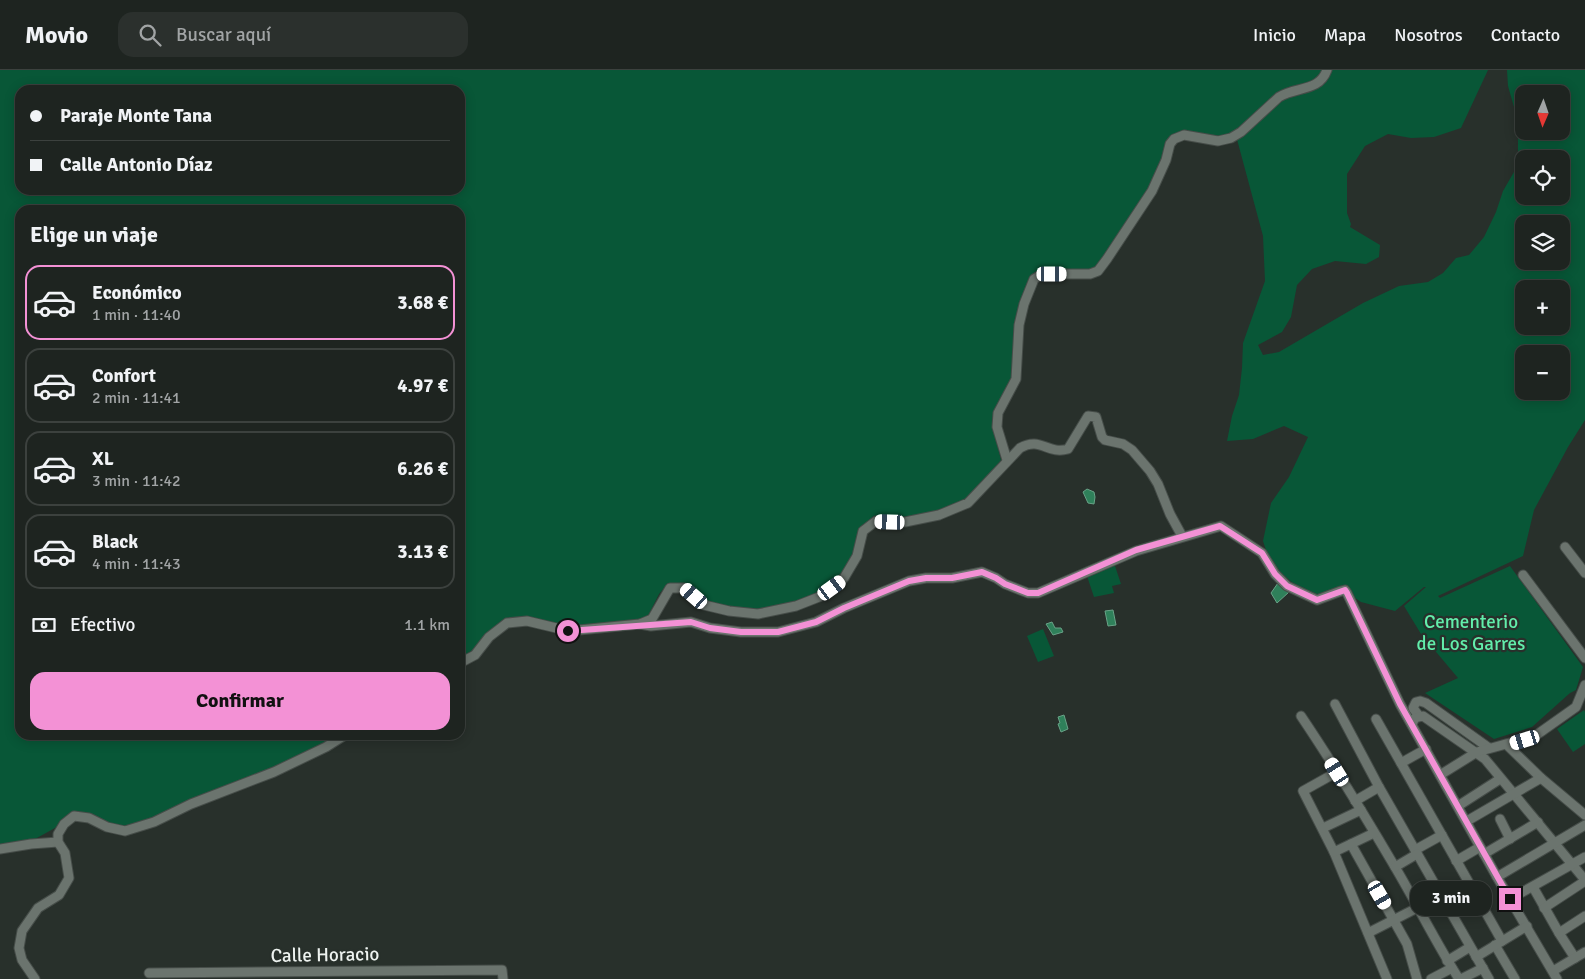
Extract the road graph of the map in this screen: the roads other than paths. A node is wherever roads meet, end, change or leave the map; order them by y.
1 (1327, 70) edge
2 (1007, 460) junction
3 (1182, 536) junction
4 (1565, 546) dead end
5 (1585, 573) edge
6 (1523, 575) dead end
7 (640, 624) junction
8 (1585, 658) edge
9 (465, 660) edge
10 (1585, 685) edge
11 (1582, 701) edge
12 (1334, 704) dead end
13 (1414, 704) junction
14 (1402, 706) junction
15 (1301, 716) dead end
16 (1419, 716) junction
17 (1376, 719) dead end
18 (1412, 724) junction
19 (338, 740) edge
20 (1507, 745) junction
21 (1489, 748) junction
22 (1426, 749) junction
23 (1477, 752) junction
24 (1401, 763) junction
25 (1337, 772) junction
26 (1440, 775) junction
27 (1542, 778) junction
28 (1500, 779) junction
29 (1379, 787) junction
30 (1514, 795) junction
31 (1356, 801) junction
32 (1458, 806) junction
33 (1360, 810) junction
34 (1585, 815) edge
35 (1500, 819) dead end
36 (1467, 822) junction
37 (1538, 822) junction
38 (1585, 825) edge
39 (1323, 828) junction
40 (1374, 833) junction
41 (1442, 835) junction
42 (1510, 838) junction
43 (58, 842) junction
44 (1351, 844) junction
45 (1554, 844) junction
46 (0, 849) edge
47 (1482, 850) junction
48 (1334, 852) junction
49 (1416, 852) junction
50 (1585, 857) edge
51 (1456, 861) junction
52 (1572, 864) junction
53 (1395, 867) junction
54 (1497, 877) junction
55 (1585, 881) edge
56 (1534, 887) junction
57 (1510, 899) junction
58 (1417, 908) junction
59 (1544, 908) junction
60 (1585, 916) edge
61 (1394, 921) junction
62 (1527, 926) junction
63 (1368, 933) junction
64 (1559, 933) junction
65 (1498, 943) junction
66 (1470, 948) junction
67 (1582, 954) edge
68 (1476, 957) junction
69 (1450, 965) junction
70 (1482, 968) junction
71 (149, 973) dead end
72 (470, 974) edge
73 (502, 974) edge
74 (310, 975) edge
75 (401, 975) edge
76 (1555, 975) edge
77 (35, 979) edge
78 (1388, 979) edge
79 (1418, 979) edge
80 (1431, 979) edge
81 (1460, 979) edge
82 (1489, 979) edge
83 (1515, 979) edge

1 - 2 street
2 - 3 street
2 - 7 street
3 - 7 street
3 - 14 street
4 - 5 street
6 - 8 street
7 - 9 street
10 - 11 street
11 - 20 street
12 - 29 street
13 - 14 street
13 - 16 street
13 - 21 street
14 - 18 street
15 - 25 street
16 - 18 street
16 - 23 street
17 - 24 street
18 - 22 street
19 - 43 street
20 - 21 street
20 - 27 street
21 - 23 street
22 - 24 street
22 - 26 street
23 - 26 street
23 - 28 street
24 - 41 street
25 - 31 street
25 - 39 street
26 - 32 street
27 - 30 street
27 - 34 street
28 - 30 street
28 - 32 street
29 - 31 street
29 - 49 street
30 - 36 street
30 - 37 street
31 - 33 street
32 - 36 street
33 - 39 street
33 - 40 street
35 - 42 street
36 - 47 street
37 - 42 street
37 - 45 street
38 - 45 street
39 - 48 street
40 - 44 street
40 - 53 street
41 - 49 street
41 - 51 street
42 - 47 street
43 - 46 street
43 - 77 street
44 - 48 street
44 - 61 street
45 - 52 street
45 - 54 street
47 - 51 street
47 - 54 street
48 - 63 street
49 - 53 street
49 - 66 street
50 - 52 street
51 - 65 street
52 - 55 street
52 - 56 street
53 - 58 street
54 - 57 street
55 - 59 street
56 - 57 street
56 - 59 street
57 - 62 street
58 - 61 street
58 - 69 street
59 - 64 street
60 - 64 street
61 - 63 street
61 - 79 street
62 - 65 street
62 - 76 street
63 - 78 street
64 - 67 street
65 - 68 street
65 - 83 street
66 - 68 street
66 - 69 street
67 - 76 street
68 - 70 street
69 - 80 street
69 - 81 street
70 - 81 street
70 - 82 street
71 - 74 street, Calle Horacio
72 - 73 street, Calle Horacio
72 - 75 street, Calle Horacio
74 - 75 street, Calle Horacio

